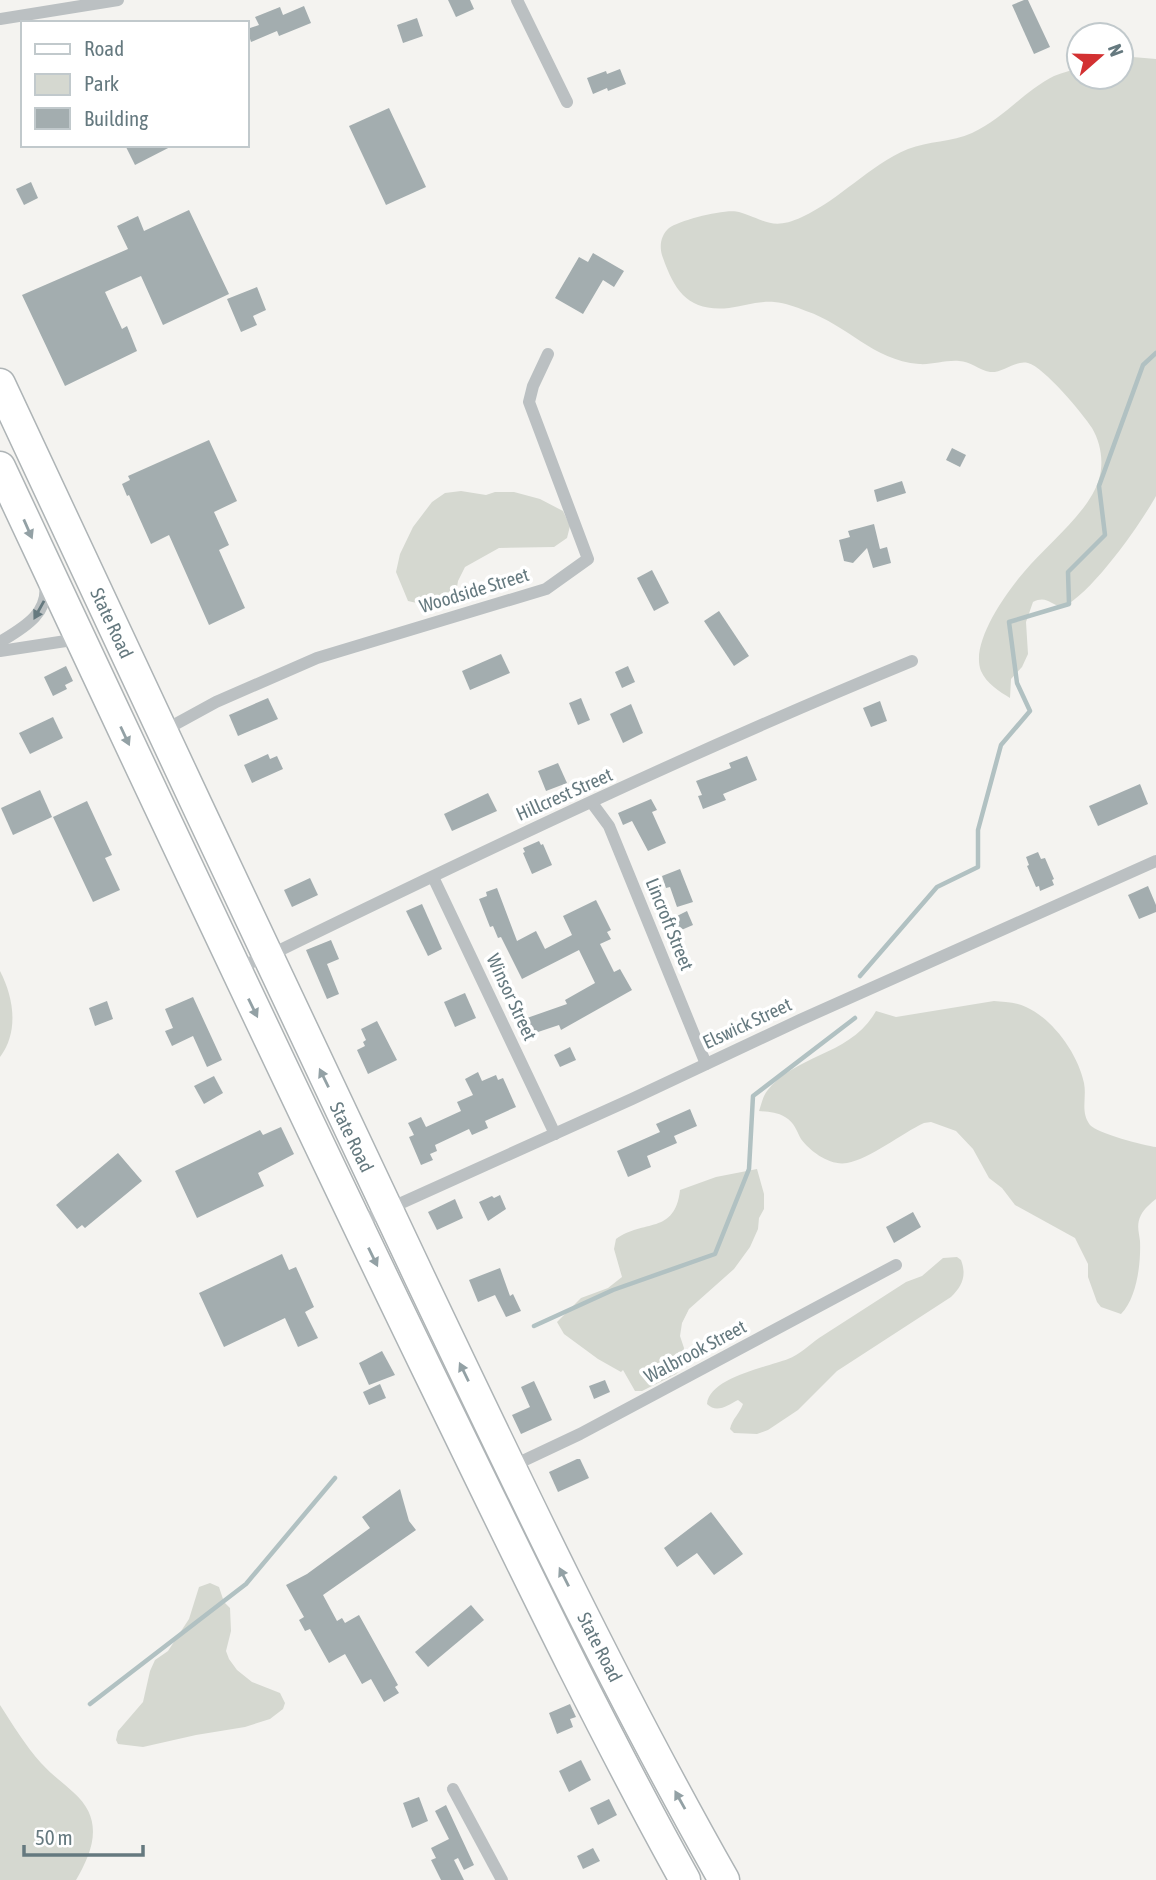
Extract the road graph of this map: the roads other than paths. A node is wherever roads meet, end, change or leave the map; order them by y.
1 (118, 0) edge
2 (517, 0) edge
3 (0, 19) edge
4 (567, 102) dead end
5 (548, 354) dead end
6 (0, 384) edge
7 (17, 470) edge
8 (43, 561) junction
9 (79, 639) junction
10 (0, 642) edge
11 (0, 651) edge
12 (912, 661) dead end
13 (163, 732) junction
14 (592, 803) junction
15 (1156, 861) edge
16 (433, 877) junction
17 (266, 957) junction
18 (235, 968) junction
19 (706, 1064) junction
20 (555, 1134) junction
21 (386, 1208) junction
22 (356, 1223) junction
23 (897, 1265) dead end
24 (510, 1467) junction
25 (453, 1789) dead end
26 (697, 1874) edge
27 (502, 1880) edge

1 - 3 street
2 - 4 street
5 - 13 street, Woodside Street
6 - 7 main road, State Road
7 -> 8 main road, State Road
7 - 13 main road, State Road
8 - 9 main road, State Road
8 -> 10 street
9 - 11 street
9 -> 18 main road, State Road
12 - 14 street, Hillcrest Street
13 - 17 main road, State Road
14 - 16 street, Hillcrest Street
14 - 19 street, Lincroft Street
15 - 19 street, Elswick Street
16 - 17 street, Hillcrest Street
16 - 20 street, Winsor Street
17 - 18 street, Hillcrest Street
21 -> 17 main road, State Road
18 -> 22 main road, State Road
19 - 20 street, Elswick Street
20 - 21 street, Elswick Street
21 - 22 street, Elswick Street
24 -> 21 main road, State Road
22 -> 26 main road, State Road
23 - 24 street, Walbrook Street
26 -> 24 main road, State Road
25 - 27 street

